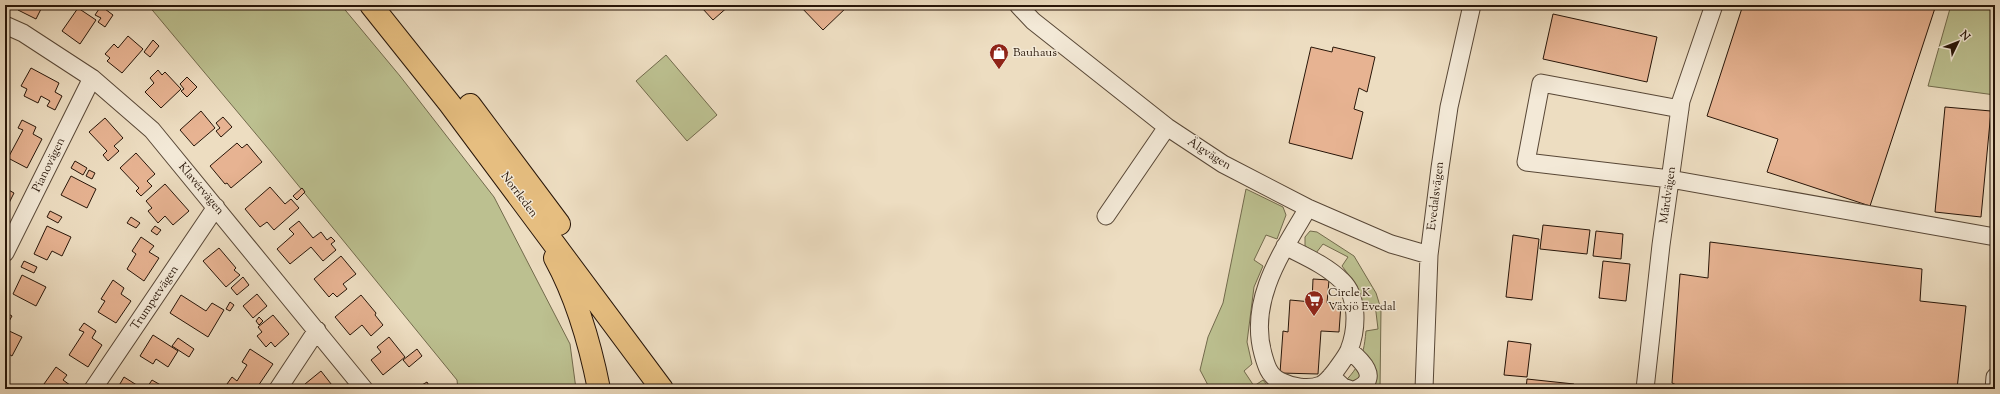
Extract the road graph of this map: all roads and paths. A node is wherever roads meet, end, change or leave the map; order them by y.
1 (371, 5) edge
2 (390, 5) edge
3 (1018, 5) edge
4 (1472, 5) edge
5 (1714, 5) edge
6 (5, 26) edge
7 (92, 78) junction
8 (1680, 109) junction
9 (1167, 127) junction
10 (1670, 179) junction
11 (525, 204) junction
12 (216, 207) junction
13 (1308, 208) junction
14 (1106, 216) dead end
15 (1995, 237) edge
16 (1285, 246) junction
17 (5, 253) edge
18 (1429, 255) junction
19 (317, 330) junction
20 (1349, 350) junction
21 (1331, 376) junction
22 (1995, 377) edge
23 (93, 389) edge
24 (278, 389) edge
25 (364, 389) edge
26 (600, 389) edge
27 (662, 389) edge
28 (676, 389) edge
29 (1349, 389) edge
30 (1357, 389) edge
31 (1424, 389) edge
32 (1646, 389) edge
33 (1994, 389) edge

1 - 11 highway, Norrleden
2 - 28 highway, Norrleden
3 - 9 street, Älgvägen
4 - 18 street, Evedalsvägen
5 - 8 street, Mårdvägen
6 - 7 street, Klavérvägen
7 - 12 street, Klavérvägen
7 - 17 street, Pianovägen
8 - 10 street, Mårdvägen
8 - 10 street
9 - 13 street, Älgvägen
9 - 14 street
10 - 15 street
10 - 32 street, Mårdvägen
11 - 26 highway
11 - 27 highway, Norrleden
12 - 19 street, Klavérvägen
12 - 23 street, Trumpetvägen
13 - 16 street
13 - 18 street, Älgvägen
16 - 20 street
16 - 21 street
18 - 31 street, Evedalsvägen
19 - 24 street
19 - 25 street, Klavérvägen
20 - 21 street
20 - 30 street
21 - 29 street
22 - 33 street

